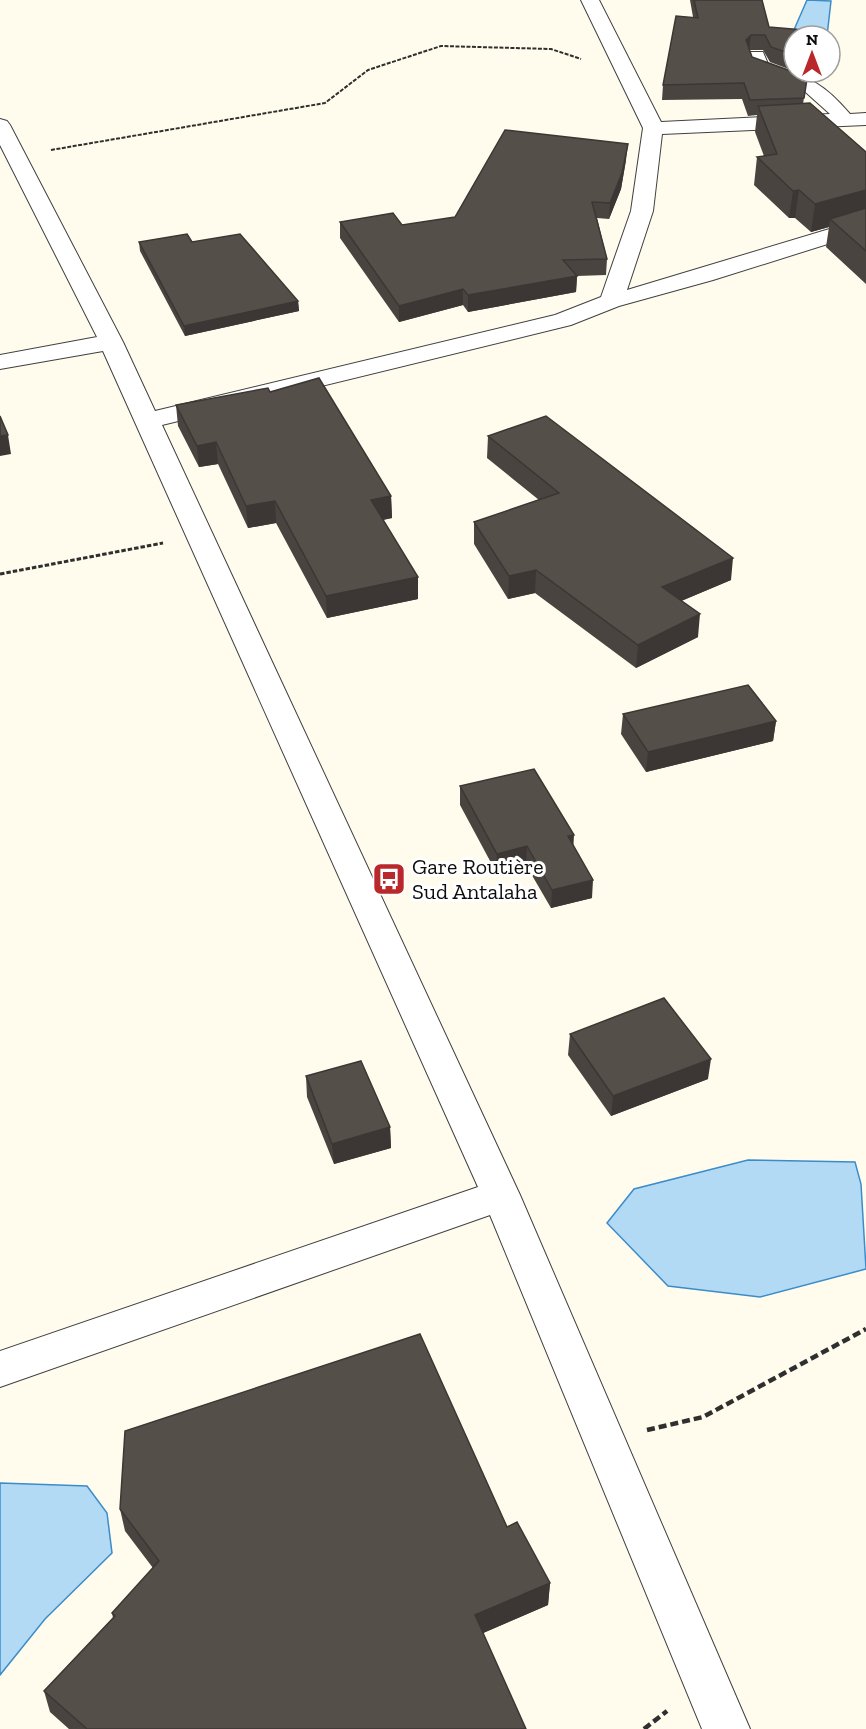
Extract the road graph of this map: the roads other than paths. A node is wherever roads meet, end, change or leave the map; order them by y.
1 (590, 0) edge
2 (756, 56) edge
3 (866, 119) edge
4 (845, 120) junction
5 (0, 125) edge
6 (653, 128) junction
7 (866, 225) edge
8 (611, 301) junction
9 (111, 342) junction
10 (0, 362) edge
11 (147, 421) junction
12 (501, 1195) junction
13 (0, 1370) edge
14 (726, 1729) edge

1 - 6 street
2 - 4 street
3 - 4 street
4 - 6 street
5 - 9 street
6 - 8 street
7 - 8 street
8 - 11 street
9 - 10 street
9 - 11 street
11 - 12 street
12 - 13 street
12 - 14 street

